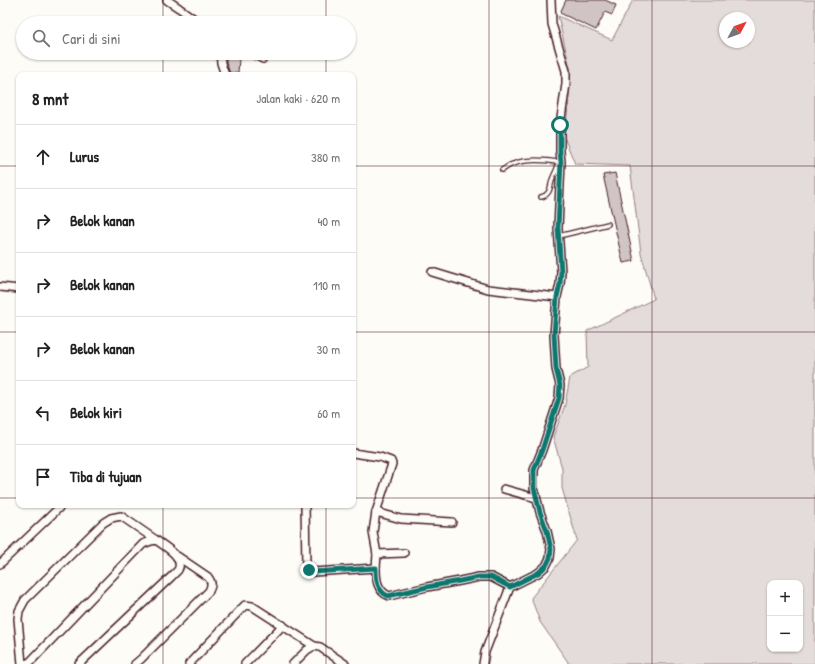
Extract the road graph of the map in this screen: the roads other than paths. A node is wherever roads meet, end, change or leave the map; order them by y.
1 (167, 0) edge
2 (551, 0) edge
3 (190, 16) edge
4 (221, 60) edge
5 (224, 72) edge
6 (560, 162) junction
7 (502, 170) dead end
8 (541, 197) dead end
9 (608, 224) dead end
10 (559, 236) junction
11 (432, 272) dead end
12 (0, 287) edge
13 (16, 289) edge
14 (557, 297) junction
15 (356, 453) edge
16 (504, 489) dead end
17 (536, 498) junction
18 (59, 508) edge
19 (305, 508) edge
20 (376, 512) junction
21 (452, 522) dead end
22 (156, 540) junction
23 (404, 553) dead end
24 (377, 554) junction
25 (177, 556) junction
26 (0, 564) edge
27 (376, 568) junction
28 (510, 587) junction
29 (283, 625) junction
30 (314, 646) junction
31 (24, 664) edge
32 (79, 664) edge
33 (135, 664) edge
34 (189, 664) edge
35 (245, 664) edge
36 (293, 664) edge
37 (345, 664) edge
38 (483, 664) edge

1 - 3 street
2 - 6 street
4 - 5 street
6 - 7 lane
6 - 8 lane
6 - 10 street
9 - 10 lane
10 - 14 street
11 - 14 street
12 - 13 street
14 - 17 street
15 - 20 street
16 - 17 street
17 - 28 street
18 - 26 street
19 - 27 street
20 - 21 street
20 - 24 street
22 - 25 street
22 - 31 street
22 - 31 street
23 - 24 street
24 - 27 street
25 - 32 street
25 - 33 street
27 - 28 street
28 - 38 street
29 - 30 street
29 - 34 street
29 - 35 street
30 - 36 street
30 - 37 street

